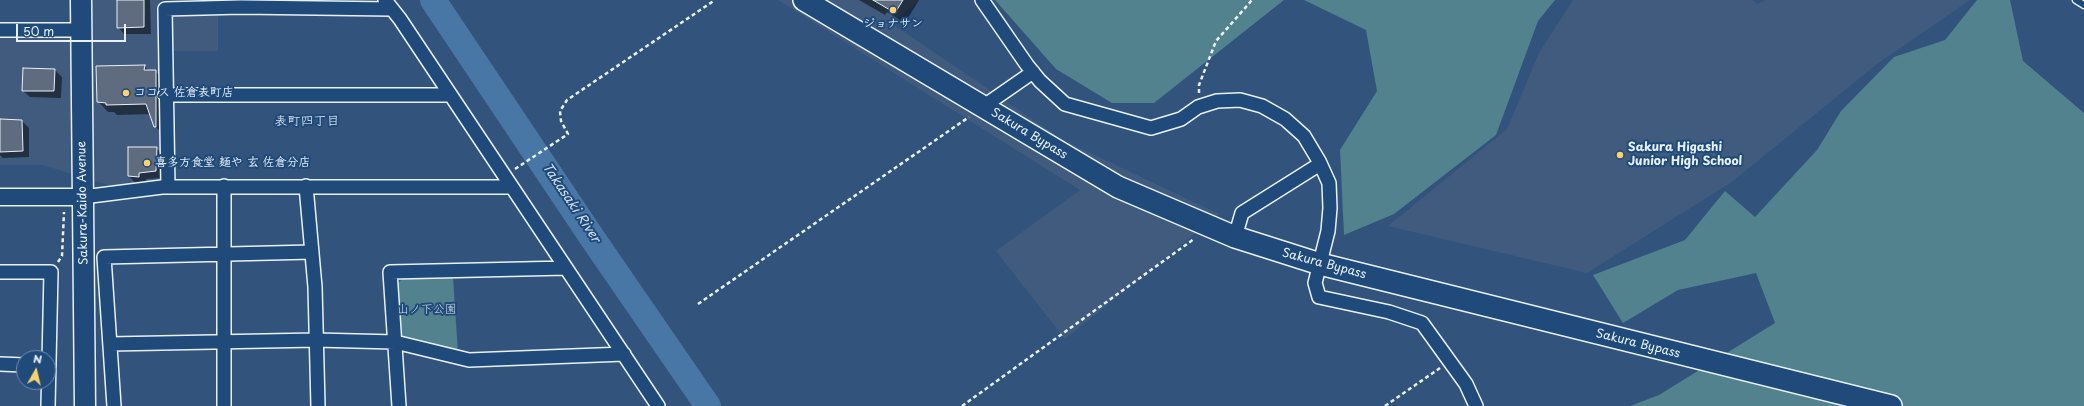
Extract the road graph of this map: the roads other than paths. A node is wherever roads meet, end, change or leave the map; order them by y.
1 (81, 0) edge
2 (804, 0) edge
3 (982, 0) edge
4 (2076, 0) edge
5 (240, 3) edge
6 (388, 4) edge
7 (2084, 4) edge
8 (0, 30) edge
9 (81, 30) junction
10 (1033, 72) junction
11 (165, 95) junction
12 (450, 95) junction
13 (984, 106) junction
14 (1320, 164) junction
15 (224, 186) junction
16 (306, 186) junction
17 (168, 187) junction
18 (512, 187) junction
19 (0, 197) edge
20 (74, 197) junction
21 (1235, 237) junction
22 (312, 252) junction
23 (224, 254) junction
24 (1320, 264) junction
25 (566, 268) junction
26 (0, 272) edge
27 (316, 340) junction
28 (224, 341) junction
29 (395, 342) junction
30 (110, 344) junction
31 (48, 350) edge
32 (624, 354) junction
33 (0, 364) edge
34 (16, 365) edge
35 (48, 390) edge
36 (48, 406) edge
37 (85, 406) edge
38 (114, 406) edge
39 (224, 406) edge
40 (318, 406) edge
41 (399, 406) edge
42 (658, 406) edge
43 (1476, 406) edge
44 (1891, 406) edge

1 - 9 main road, Sakura-Kaido Avenue
2 - 13 highway, Sakura Bypass
3 - 10 street
4 - 7 lane
5 - 6 street
5 - 11 street
6 - 12 street
8 - 9 street
9 - 20 main road, Sakura-Kaido Avenue
10 - 13 street
10 - 14 street
11 - 12 street
11 - 17 street
12 - 18 street
13 - 21 highway, Sakura Bypass
14 - 21 street
14 - 24 street
15 - 16 street
15 - 17 street
15 - 23 street
16 - 18 street
16 - 22 street
17 - 20 street
18 - 25 street
19 - 20 street
20 - 37 main road, Sakura-Kaido Avenue
21 - 24 highway, Sakura Bypass
22 - 23 street
22 - 27 street
23 - 28 street
23 - 30 street
24 - 43 street
24 - 44 highway, Sakura Bypass
25 - 29 street
25 - 32 street
26 - 31 street
27 - 28 street
27 - 29 street
27 - 40 street
28 - 30 street
28 - 39 street
29 - 32 street
29 - 41 street
30 - 38 street
32 - 42 street
33 - 34 street
35 - 36 street

